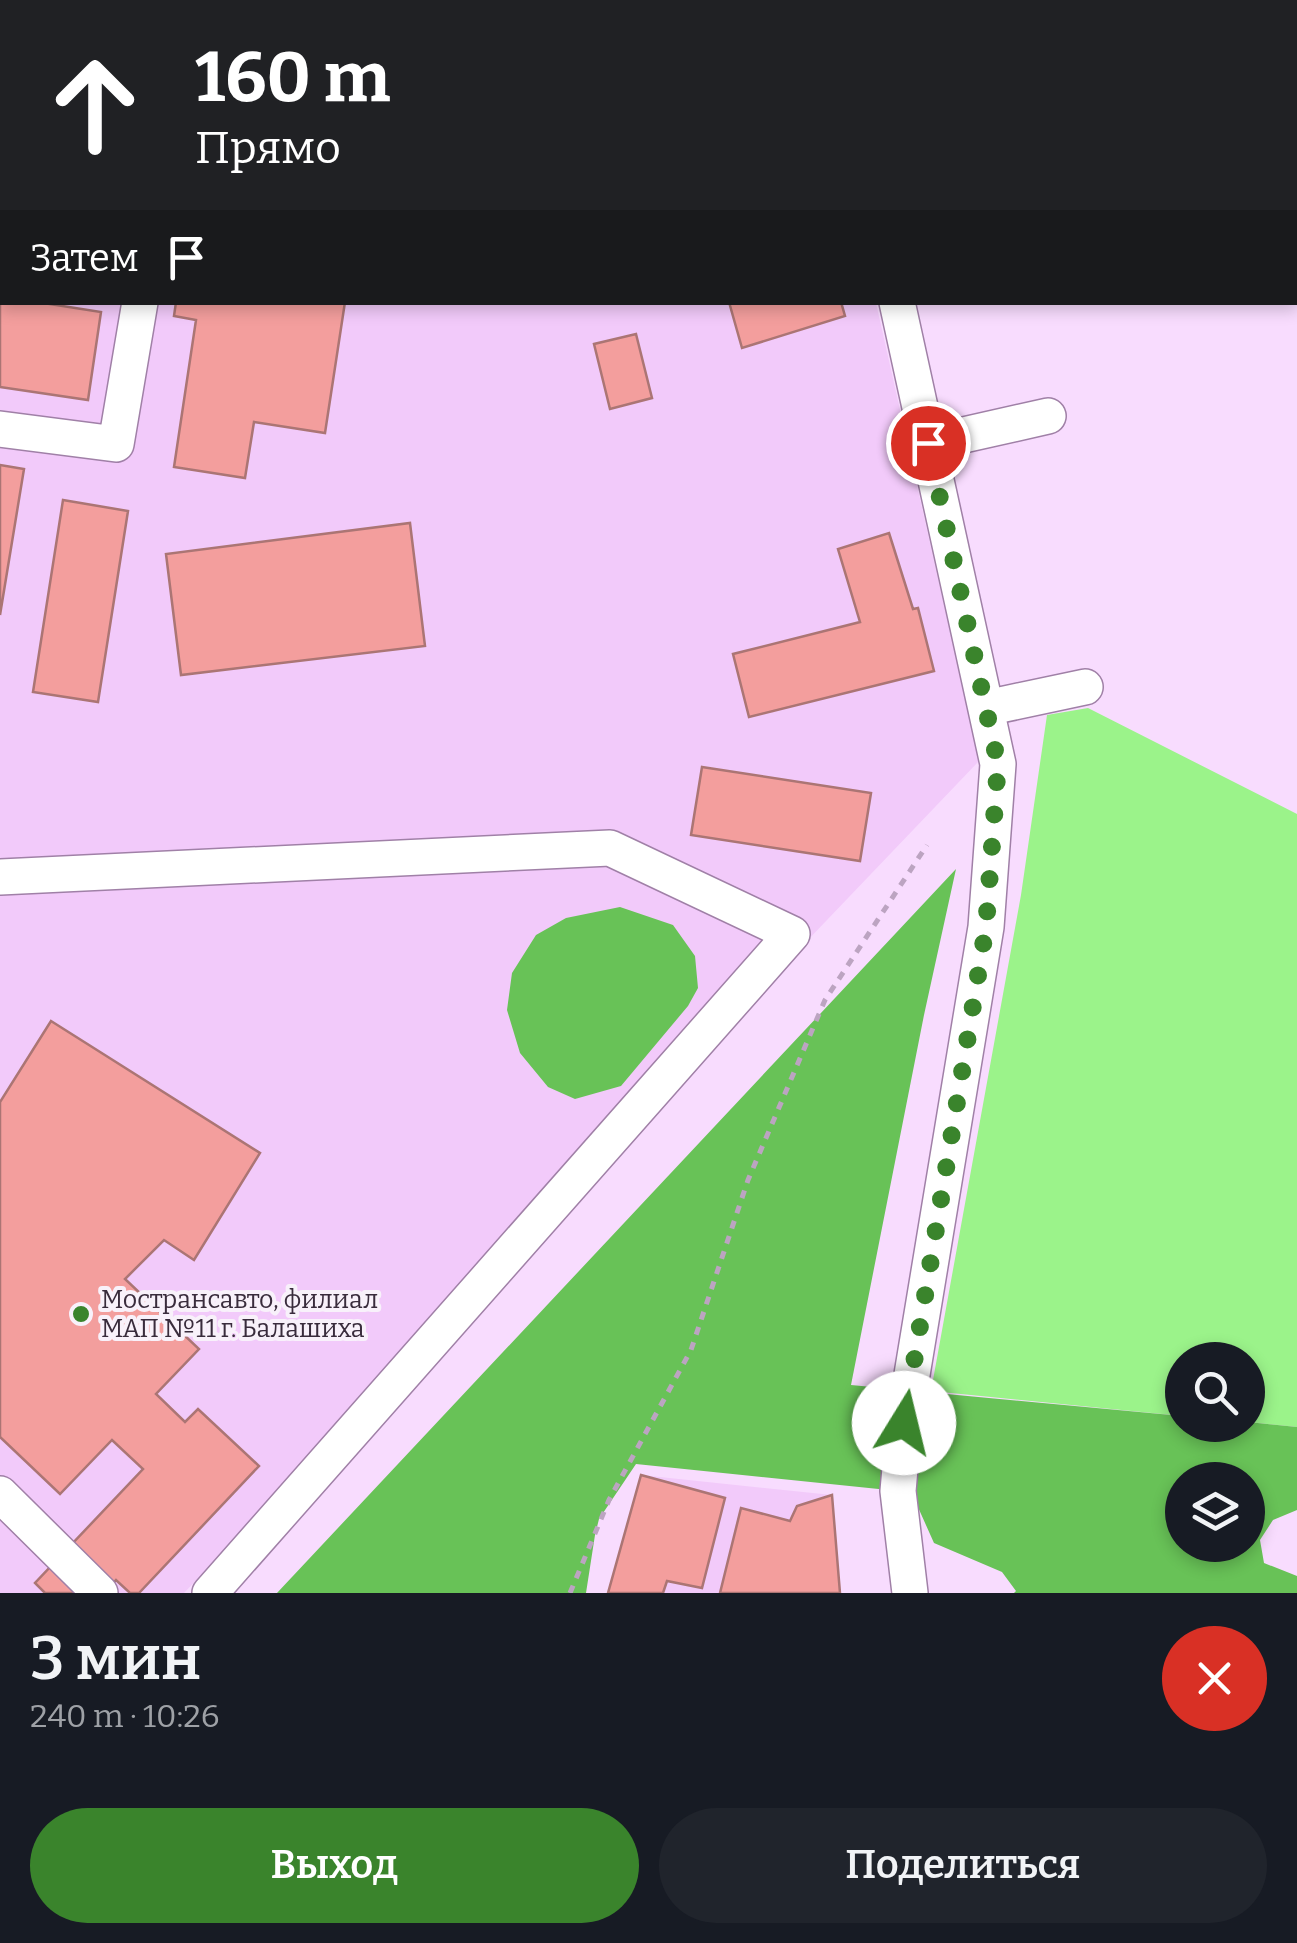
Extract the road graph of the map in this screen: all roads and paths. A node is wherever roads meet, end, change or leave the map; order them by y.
1 (139, 305) edge
2 (897, 305) edge
3 (1048, 416) dead end
4 (0, 429) edge
5 (928, 443) junction
6 (1085, 686) dead end
7 (986, 708) junction
8 (927, 844) dead end
9 (0, 877) edge
10 (0, 1494) edge
11 (100, 1593) edge
12 (210, 1593) edge
13 (570, 1593) edge
14 (910, 1593) edge

1 - 4 street
2 - 5 street
3 - 5 street
5 - 7 street
6 - 7 street
7 - 14 street
8 - 13 path
9 - 12 street
10 - 11 street

